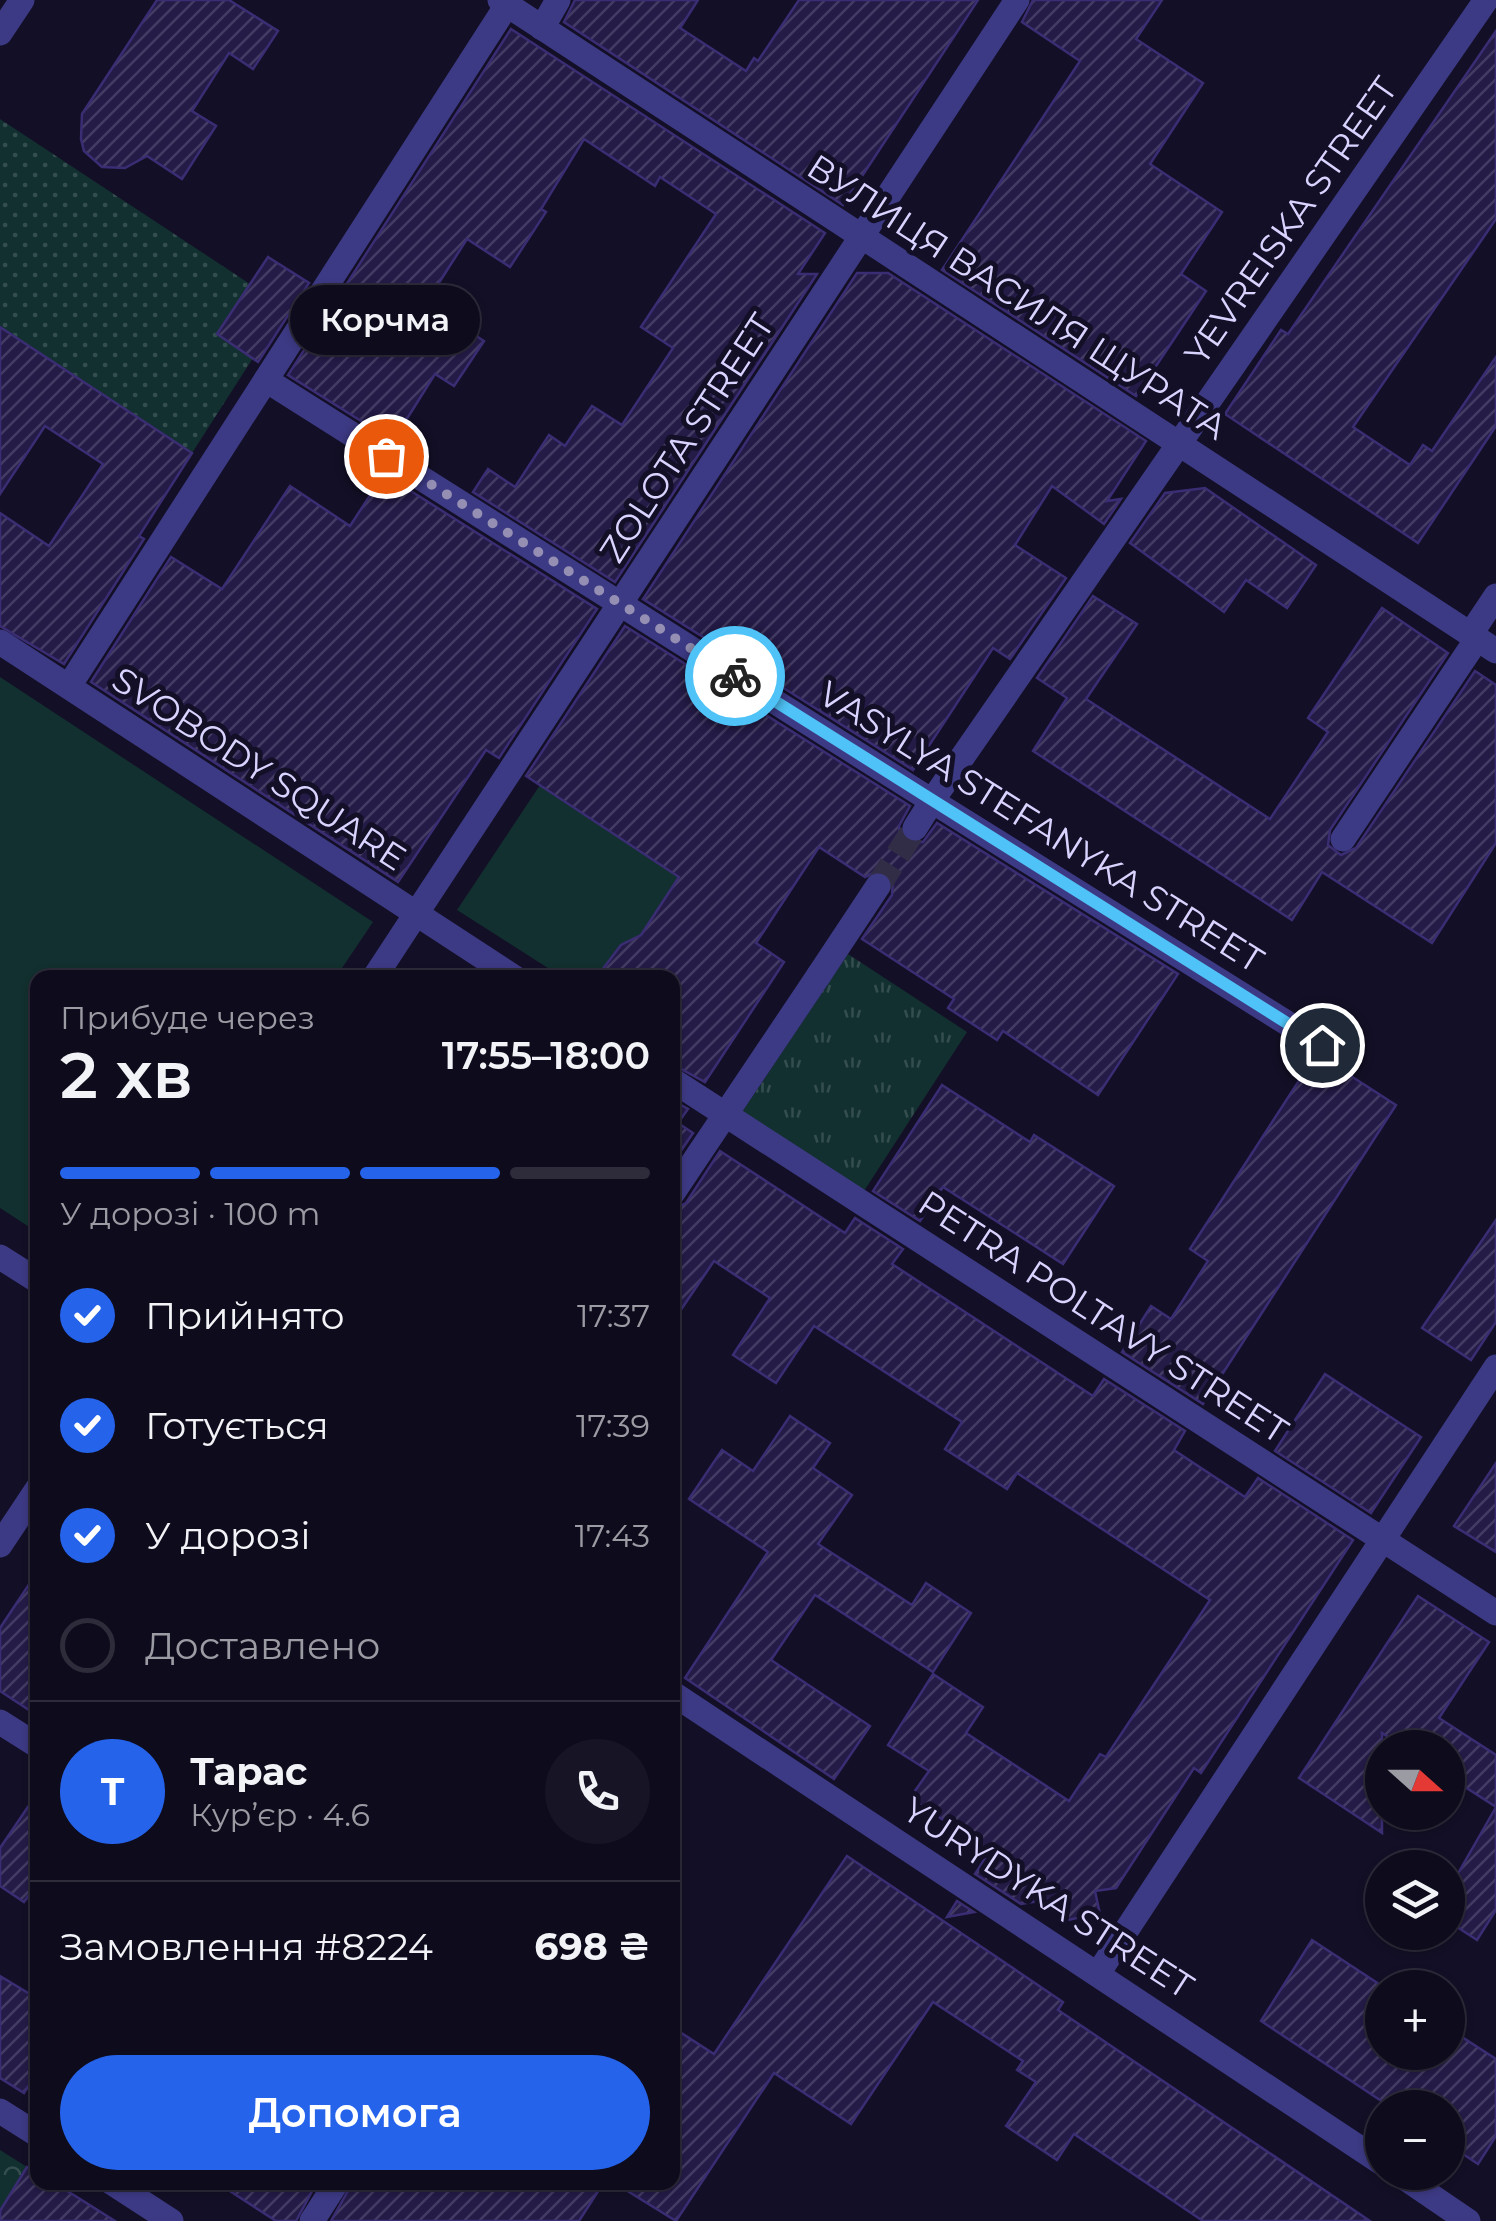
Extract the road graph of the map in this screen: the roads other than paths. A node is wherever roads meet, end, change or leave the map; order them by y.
1 (22, 0) edge
2 (558, 0) edge
3 (1017, 0) edge
4 (1486, 0) edge
5 (504, 2) edge
6 (542, 28) junction
7 (0, 32) edge
8 (861, 237) junction
9 (266, 380) junction
10 (1179, 444) junction
11 (1496, 596) edge
12 (620, 602) junction
13 (0, 642) edge
14 (1481, 642) edge
15 (69, 686) junction
16 (932, 801) junction
17 (915, 828) tunnel mouth
18 (1343, 840) dead end
19 (878, 886) tunnel mouth
20 (416, 914) junction
21 (379, 970) edge
22 (503, 970) edge
23 (1322, 1045) dead end
24 (680, 1085) edge
25 (726, 1114) junction
26 (680, 1182) edge
27 (0, 1256) edge
28 (30, 1275) edge
29 (1496, 1367) edge
30 (30, 1500) edge
31 (1384, 1540) junction
32 (0, 1545) edge
33 (1496, 1613) edge
34 (680, 1698) edge
35 (0, 1722) edge
36 (30, 1741) edge
37 (1098, 1972) junction
38 (0, 2111) edge
39 (30, 2130) edge
40 (1365, 2152) edge
41 (123, 2190) edge
42 (332, 2190) edge
43 (1422, 2190) edge
44 (171, 2221) edge
45 (312, 2221) edge
46 (1468, 2221) edge

1 - 7 street
2 - 6 street
3 - 8 street, ZOLOTA STREET
4 - 10 street, YEVREISKA STREET
5 - 6 street, ВУЛИЦЯ ВАСИЛЯ ЩУРАТА
5 - 9 street
6 - 8 street, ВУЛИЦЯ ВАСИЛЯ ЩУРАТА
8 - 10 street, ВУЛИЦЯ ВАСИЛЯ ЩУРАТА
8 - 12 street, ZOLOTA STREET
9 - 12 street, VASYLYA STEFANYKA STREET
9 - 15 street
10 - 14 street, ВУЛИЦЯ ВАСИЛЯ ЩУРАТА
10 - 16 street, YEVREISKA STREET
11 - 14 street
12 - 16 street, VASYLYA STEFANYKA STREET
12 - 20 street, ZOLOTA STREET
13 - 15 street, SVOBODY SQUARE
14 - 18 street
15 - 20 street, SVOBODY SQUARE
16 - 17 street, YEVREISKA STREET
16 - 23 street, VASYLYA STEFANYKA STREET
19 - 25 street
20 - 21 street, SVOBODY SQUARE
20 - 22 street
24 - 25 street, PETRA POLTAVY STREET
25 - 26 street
25 - 31 street, PETRA POLTAVY STREET
27 - 28 street
29 - 31 street
30 - 32 street
31 - 33 street, PETRA POLTAVY STREET
31 - 37 street
34 - 37 street, YURYDYKA STREET
35 - 36 street
37 - 40 street, YURYDYKA STREET
38 - 39 street
41 - 44 street
42 - 45 street
43 - 46 street

